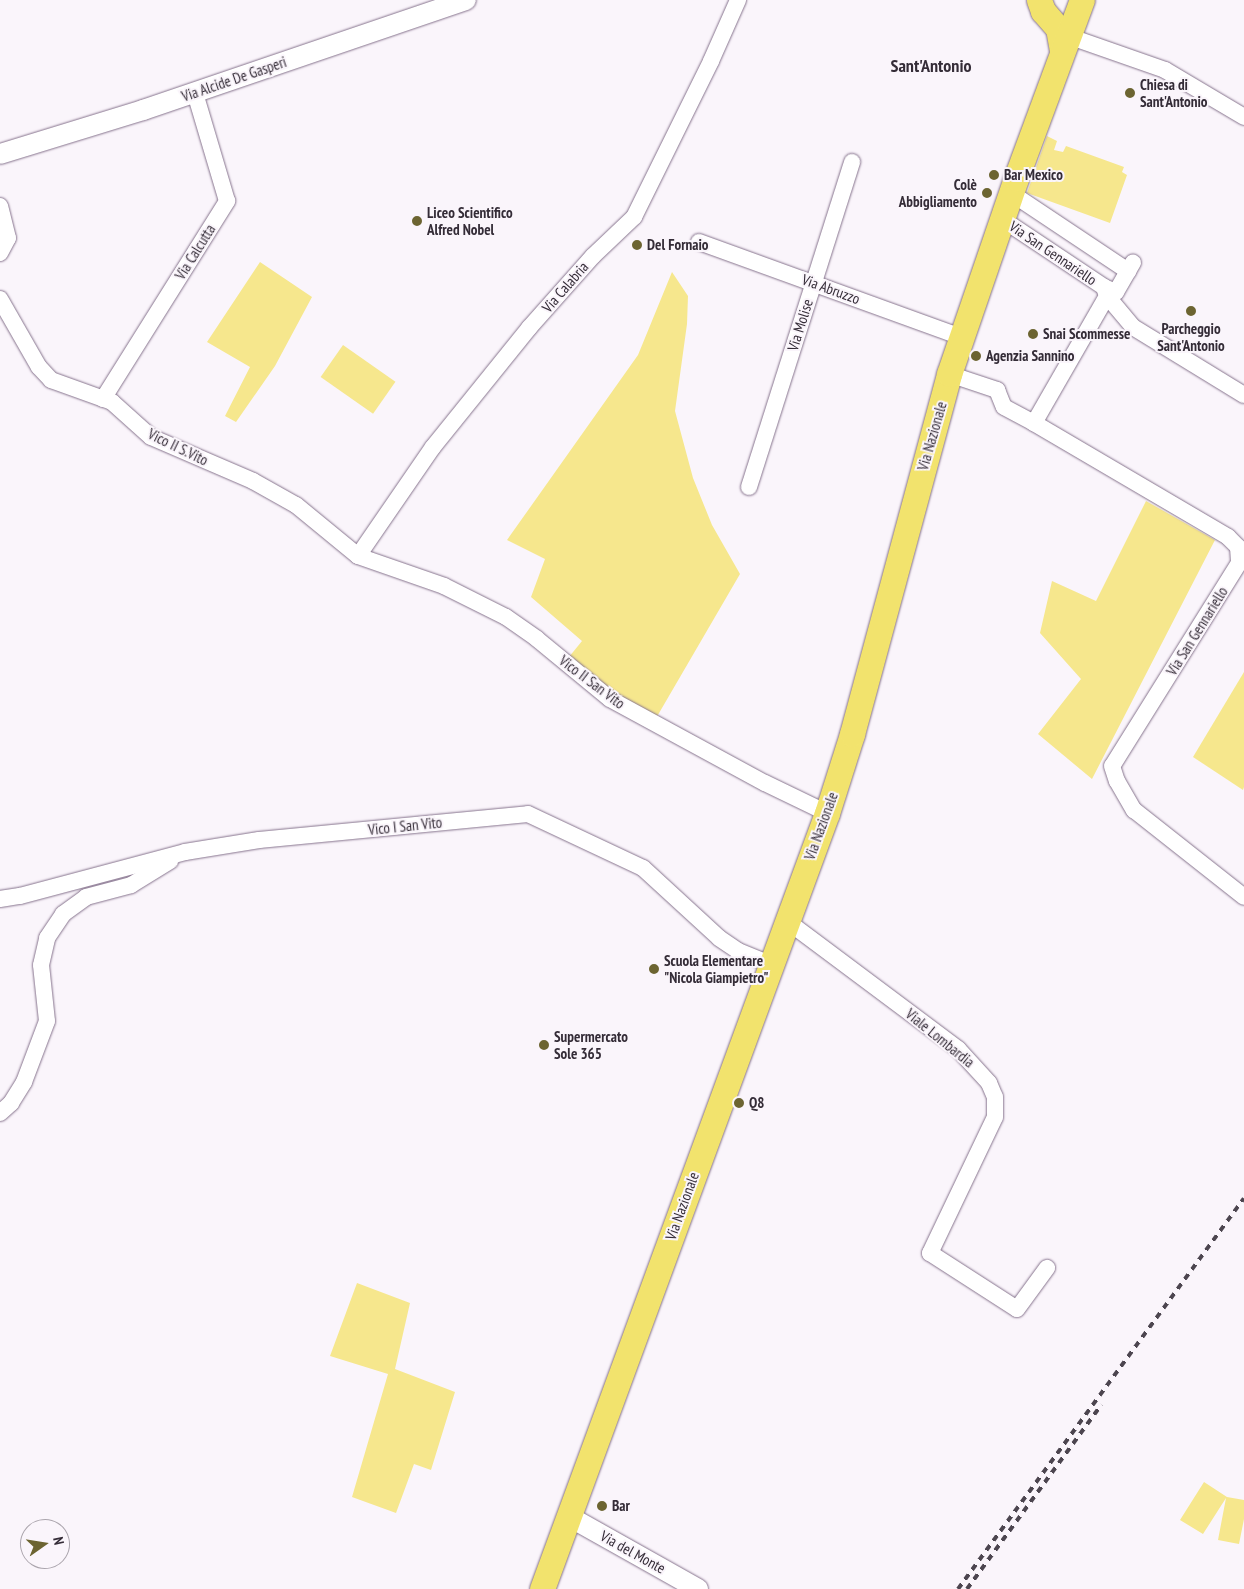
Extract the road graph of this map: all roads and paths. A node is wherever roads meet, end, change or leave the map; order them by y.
1 (466, 0) edge
2 (738, 0) edge
3 (1040, 5) edge
4 (1081, 5) edge
5 (1065, 43) junction
6 (195, 93) junction
7 (1244, 117) edge
8 (0, 154) edge
9 (852, 162) dead end
10 (1011, 193) junction
11 (0, 206) edge
12 (1002, 219) junction
13 (699, 242) dead end
14 (0, 254) edge
15 (813, 282) junction
16 (1109, 292) junction
17 (0, 299) edge
18 (962, 337) junction
19 (949, 374) junction
20 (1244, 395) edge
21 (103, 398) junction
22 (1034, 422) junction
23 (749, 487) dead end
24 (358, 556) junction
25 (827, 813) junction
26 (185, 852) junction
27 (1244, 897) edge
28 (0, 899) edge
29 (786, 921) junction
30 (771, 964) junction
31 (0, 1113) edge
32 (1047, 1268) dead end
33 (568, 1516) junction
34 (542, 1589) edge
35 (698, 1589) edge

1 - 6 street, Via Alcide De Gasperi
2 - 24 street, Via Calabria
3 - 4 main road, Via Nazionale
3 - 5 main road, Via Nazionale
4 - 5 main road, Via Nazionale
5 - 7 street
5 - 10 main road, Via Nazionale
6 - 8 street, Via Alcide De Gasperi
6 - 21 street, Via Calcutta
9 - 15 street, Via Molise
10 - 12 main road, Via Nazionale
10 - 16 street, Via San Gennariello
11 - 14 street
12 - 16 street, Via San Gennariello
12 - 18 main road, Via Nazionale
13 - 15 street, Via Abruzzo
15 - 18 street, Via Abruzzo
15 - 23 street, Via Molise
16 - 20 street, Via San Gennariello
16 - 22 street
17 - 21 street, Vico II S.Vito
18 - 19 main road, Via Nazionale
19 - 22 street, Via San Gennariello
19 - 25 main road, Via Nazionale
21 - 24 street, Vico II S.Vito
22 - 27 street, Via San Gennariello
24 - 25 street, Vico II San Vito
25 - 29 main road, Via Nazionale
26 - 28 street, Vico I San Vito
26 - 30 street, Vico I San Vito
26 - 31 street
29 - 30 main road, Via Nazionale
29 - 32 street, Viale Lombardia
30 - 33 main road, Via Nazionale
33 - 34 main road, Via Nazionale
33 - 35 street, Via del Monte

